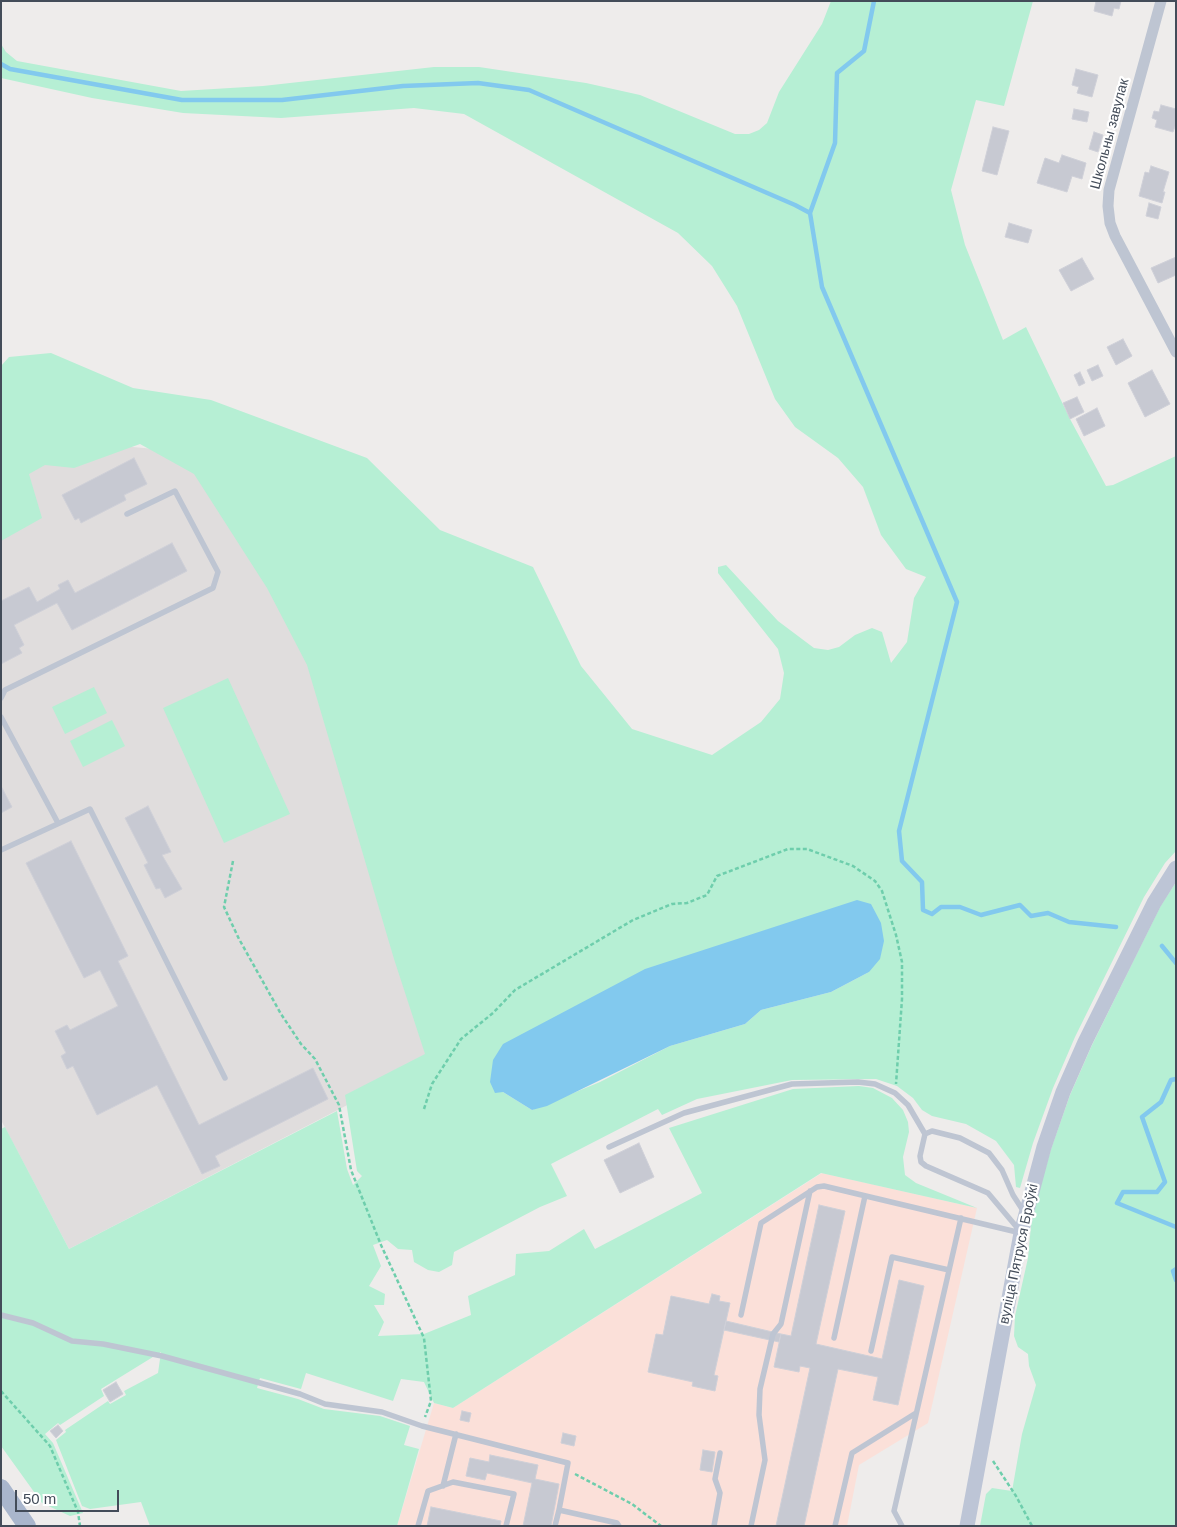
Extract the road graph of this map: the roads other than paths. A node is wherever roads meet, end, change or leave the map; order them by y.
1 (1161, 1) edge
2 (1176, 352) edge
3 (127, 514) dead end
4 (1, 698) edge
5 (1, 717) edge
6 (58, 823) junction
7 (1, 850) edge
8 (1176, 868) edge
9 (225, 1078) dead end
10 (925, 1134) junction
11 (609, 1148) dead end
12 (810, 1191) junction
13 (865, 1196) junction
14 (1025, 1213) junction
15 (960, 1218) junction
16 (1021, 1233) junction
17 (949, 1270) junction
18 (1, 1315) edge
19 (742, 1315) dead end
20 (834, 1338) dead end
21 (871, 1351) dead end
22 (916, 1413) junction
23 (456, 1434) junction
24 (720, 1453) dead end
25 (443, 1486) junction
26 (1, 1488) edge
27 (559, 1510) junction
28 (27, 1526) edge
29 (418, 1526) edge
30 (506, 1526) edge
31 (555, 1526) edge
32 (618, 1526) edge
33 (714, 1526) edge
34 (751, 1526) edge
35 (835, 1526) edge
36 (902, 1526) edge
37 (967, 1526) edge

1 - 2 street, Школьны завулак
3 - 4 lane
5 - 6 lane
6 - 7 lane
6 - 9 lane
8 - 14 main road, вуліца Пятруся Броўкі
10 - 11 lane
10 - 14 lane
10 - 16 lane
12 - 13 lane
12 - 19 lane
12 - 34 lane
13 - 15 lane
13 - 20 lane
14 - 16 main road, вуліца Пятруся Броўкі
15 - 16 lane
15 - 17 lane
16 - 37 main road, вуліца Пятруся Броўкі
17 - 21 lane
17 - 22 lane
18 - 23 lane
22 - 35 lane
22 - 36 lane
23 - 25 lane
23 - 27 lane
24 - 33 lane
25 - 29 lane
25 - 30 lane
26 - 28 main road
27 - 31 lane
27 - 32 lane

